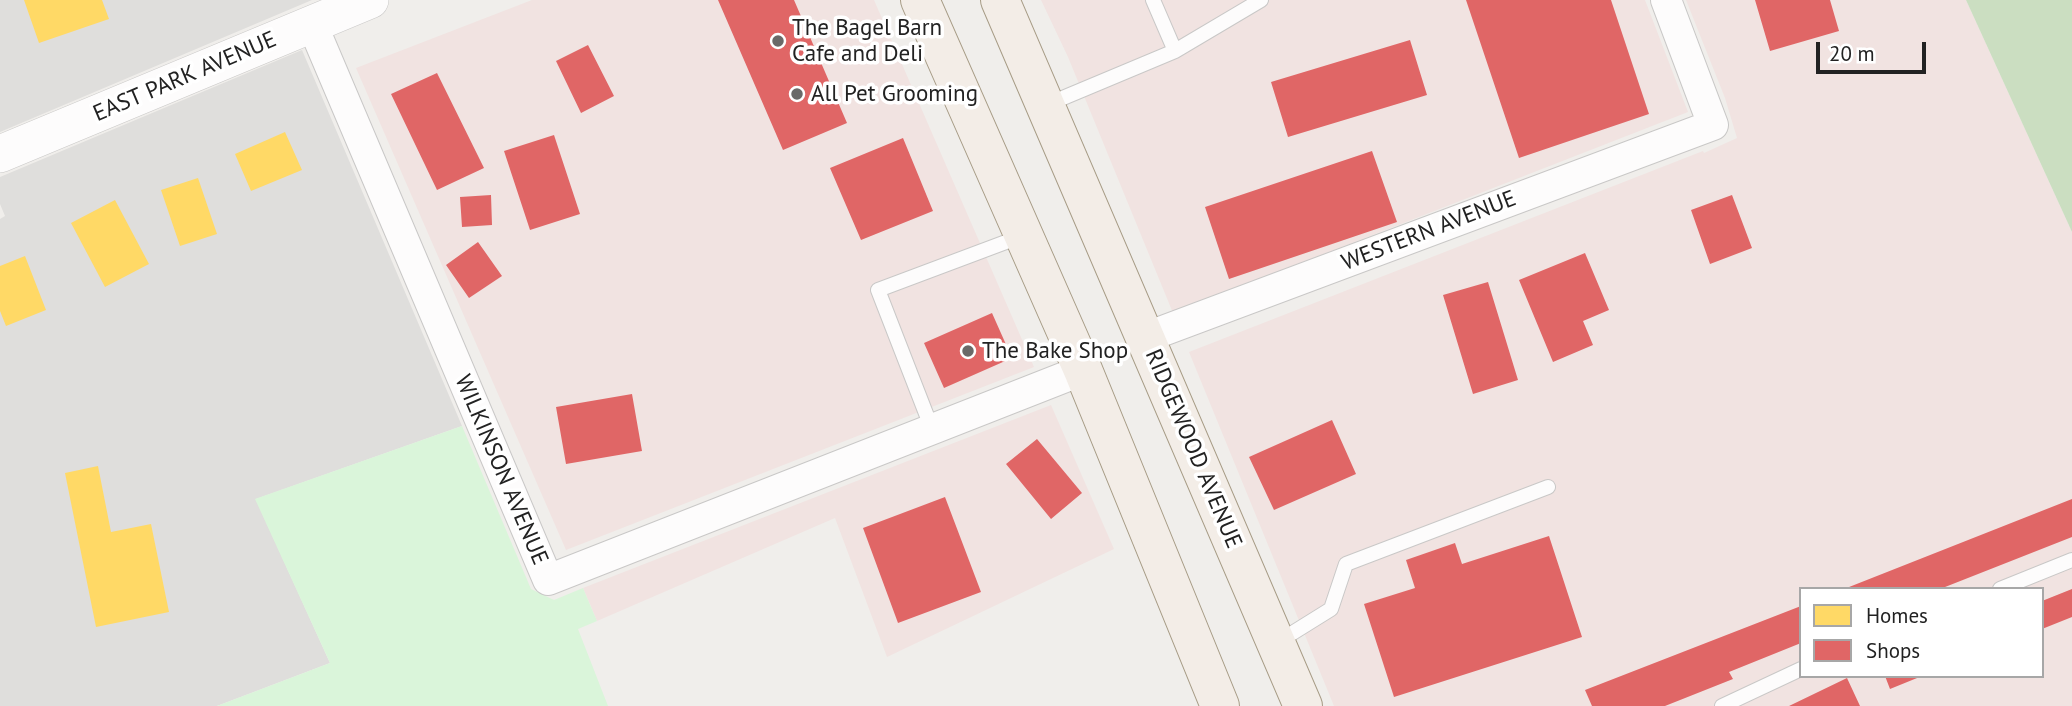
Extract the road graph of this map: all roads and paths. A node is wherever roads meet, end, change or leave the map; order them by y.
1 (370, 0) edge
2 (920, 0) edge
3 (1000, 0) edge
4 (1153, 0) edge
5 (1261, 0) edge
6 (1666, 0) edge
7 (312, 24) junction
8 (1175, 51) junction
9 (1046, 105) junction
10 (0, 154) edge
11 (1024, 235) junction
12 (1144, 338) junction
13 (1083, 370) junction
14 (932, 429) junction
15 (1548, 487) dead end
16 (2072, 559) edge
17 (2005, 587) edge
18 (1277, 643) junction
19 (1799, 670) edge
20 (1220, 706) edge
21 (1303, 706) edge
22 (1722, 706) edge

1 - 7 street, EAST PARK AVENUE
2 - 11 main road
3 - 9 main road, RIDGEWOOD AVENUE
4 - 8 lane
5 - 8 lane
6 - 12 street, WESTERN AVENUE
7 - 10 street, EAST PARK AVENUE
7 - 14 street, WILKINSON AVENUE
8 - 9 lane
9 - 12 main road, RIDGEWOOD AVENUE
11 - 13 main road
11 - 14 lane
12 - 18 main road, RIDGEWOOD AVENUE
13 - 14 street, WILKINSON AVENUE
13 - 20 main road
15 - 18 lane
16 - 17 lane
18 - 21 main road, RIDGEWOOD AVENUE
19 - 22 lane

